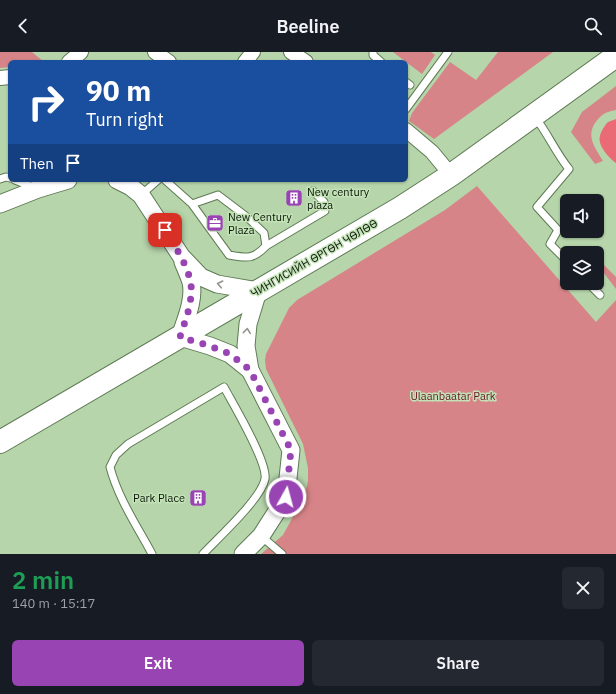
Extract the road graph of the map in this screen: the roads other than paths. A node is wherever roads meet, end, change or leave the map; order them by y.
1 (81, 52) edge
2 (154, 52) edge
3 (253, 52) edge
4 (291, 52) edge
5 (373, 52) edge
6 (448, 52) edge
7 (616, 56) edge
8 (71, 60) edge
9 (166, 60) edge
10 (247, 60) edge
11 (303, 60) edge
12 (379, 60) edge
13 (408, 106) edge
14 (534, 116) junction
15 (408, 135) edge
16 (452, 175) junction
17 (20, 182) edge
18 (61, 182) edge
19 (121, 182) edge
20 (156, 182) edge
21 (167, 182) edge
22 (38, 189) junction
23 (313, 191) dead end
24 (141, 195) junction
25 (0, 204) edge
26 (192, 204) junction
27 (266, 246) junction
28 (560, 254) edge
29 (181, 256) junction
30 (595, 290) edge
31 (258, 291) junction
32 (600, 295) dead end
33 (180, 337) junction
34 (250, 370) junction
35 (0, 442) edge
36 (261, 536) junction
37 (152, 554) edge
38 (203, 554) edge
39 (243, 554) edge
40 (282, 554) edge

1 - 8 street
2 - 9 street
3 - 10 street
4 - 11 street
5 - 12 lane
6 - 13 lane
7 - 14 highway, ЧИНГИСИЙН ӨРГӨН ЧӨЛӨӨ
14 - 16 highway, ЧИНГИСИЙН ӨРГӨН ЧӨЛӨӨ
14 - 28 lane
15 - 16 street
16 - 31 highway, ЧИНГИСИЙН ӨРГӨН ЧӨЛӨӨ
17 - 22 lane
18 - 22 street
19 - 24 street
20 - 24 lane
21 - 26 lane
22 - 25 street
23 - 27 lane
24 - 29 street
26 - 27 lane
26 - 27 lane
31 -> 29 street
29 - 33 street
30 - 32 lane
31 - 33 highway, ЧИНГИСИЙН ӨРГӨН ЧӨЛӨӨ
34 -> 31 street
33 - 34 street
33 - 35 highway, ЧИНГИСИЙН ӨРГӨН ЧӨЛӨӨ
34 - 36 street
36 - 39 street
36 - 40 lane
37 - 38 lane

